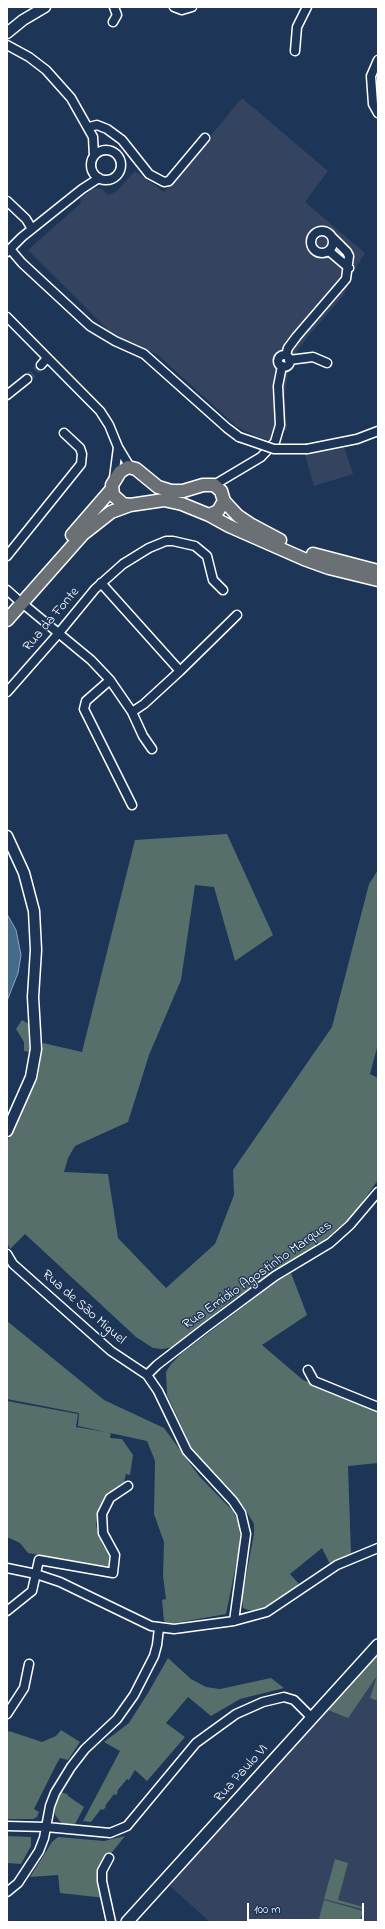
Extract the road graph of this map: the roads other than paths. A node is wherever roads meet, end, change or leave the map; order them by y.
1 (45, 7) edge
2 (114, 7) edge
3 (174, 7) edge
4 (192, 7) edge
5 (307, 7) edge
6 (113, 22) dead end
7 (7, 33) edge
8 (7, 45) edge
9 (295, 52) dead end
10 (378, 60) edge
11 (378, 113) edge
12 (89, 127) junction
13 (93, 137) junction
14 (205, 138) dead end
15 (107, 150) junction
16 (94, 156) junction
17 (92, 169) junction
18 (99, 178) junction
19 (82, 189) junction
20 (7, 201) edge
21 (32, 229) junction
22 (333, 238) junction
23 (9, 251) edge
24 (329, 251) junction
25 (349, 268) junction
26 (7, 316) edge
27 (47, 358) junction
28 (288, 358) junction
29 (327, 363) dead end
30 (41, 365) tunnel mouth
31 (27, 379) tunnel mouth
32 (7, 395) edge
33 (378, 431) edge
34 (64, 433) dead end
35 (118, 448) junction
36 (130, 467) junction
37 (228, 476) junction
38 (112, 485) junction
39 (214, 485) junction
40 (224, 498) junction
41 (130, 505) junction
42 (209, 514) junction
43 (7, 556) edge
44 (378, 571) edge
45 (378, 580) edge
46 (101, 583) junction
47 (223, 590) dead end
48 (15, 597) edge
49 (7, 608) edge
50 (237, 615) dead end
51 (7, 620) edge
52 (58, 634) junction
53 (180, 671) junction
54 (110, 680) junction
55 (7, 692) edge
56 (132, 712) junction
57 (152, 749) dead end
58 (132, 805) dead end
59 (7, 836) edge
60 (18, 1105) junction
61 (7, 1124) edge
62 (7, 1131) edge
63 (378, 1192) edge
64 (7, 1254) edge
65 (10, 1263) edge
66 (308, 1370) dead end
67 (147, 1374) junction
68 (378, 1407) edge
69 (128, 1486) dead end
70 (378, 1548) edge
71 (7, 1568) edge
72 (36, 1574) junction
73 (7, 1611) edge
74 (234, 1621) junction
75 (159, 1628) junction
76 (378, 1645) edge
77 (29, 1664) dead end
78 (7, 1698) edge
79 (15, 1702) junction
80 (7, 1714) edge
81 (312, 1718) junction
82 (7, 1826) edge
83 (46, 1827) junction
84 (109, 1858) dead end
85 (7, 1892) edge
86 (111, 1922) edge
87 (127, 1922) edge

1 - 7 street
2 - 6 street
3 - 4 street
5 - 9 street
8 - 12 street
10 - 11 street
12 - 13 street
12 - 14 street
13 - 15 street
13 - 16 street
15 - 16 street
15 - 18 street
16 - 17 street
17 - 18 street
17 - 19 street
18 - 19 street
19 - 21 street
20 - 21 street
21 - 23 street
22 - 24 street
22 - 24 street
22 - 25 street
23 - 33 street, bridge
24 - 25 street
25 - 28 street
26 - 27 street
27 - 30 street
27 - 35 street
28 - 29 street
28 - 37 street
31 - 32 street
34 - 43 street
35 - 36 street
35 - 38 street
36 - 38 main road
36 - 39 main road
37 - 39 street
37 - 40 street
38 - 41 main road
38 - 48 main road
39 - 40 main road
40 - 42 main road
40 - 44 main road
41 - 42 main road
41 - 48 main road
42 - 45 main road
46 - 47 street, Rua da Fonte
46 - 52 street, Rua da Fonte
46 - 53 street
48 - 49 main road
48 - 51 main road
48 - 52 street
50 - 53 street
52 - 54 street
52 - 55 street, Rua da Fonte
53 - 56 street
54 - 56 street
54 - 58 street
56 - 57 street
59 - 60 street
60 - 61 street
60 - 62 street
63 - 67 street, Rua Emídio Agostinho Marques
64 - 65 street, Rua de São Miguel
65 - 67 street, Rua de São Miguel
66 - 68 street
67 - 74 street, Rua de São Miguel
69 - 72 street
70 - 74 street
71 - 72 street
72 - 73 street
72 - 75 street
74 - 75 street
75 - 83 street
76 - 81 main road, Rua Paulo VI
77 - 79 street
78 - 79 street
79 - 80 street
81 - 83 street
81 - 87 main road, Rua Paulo VI
82 - 83 street
83 - 85 street
84 - 86 street

